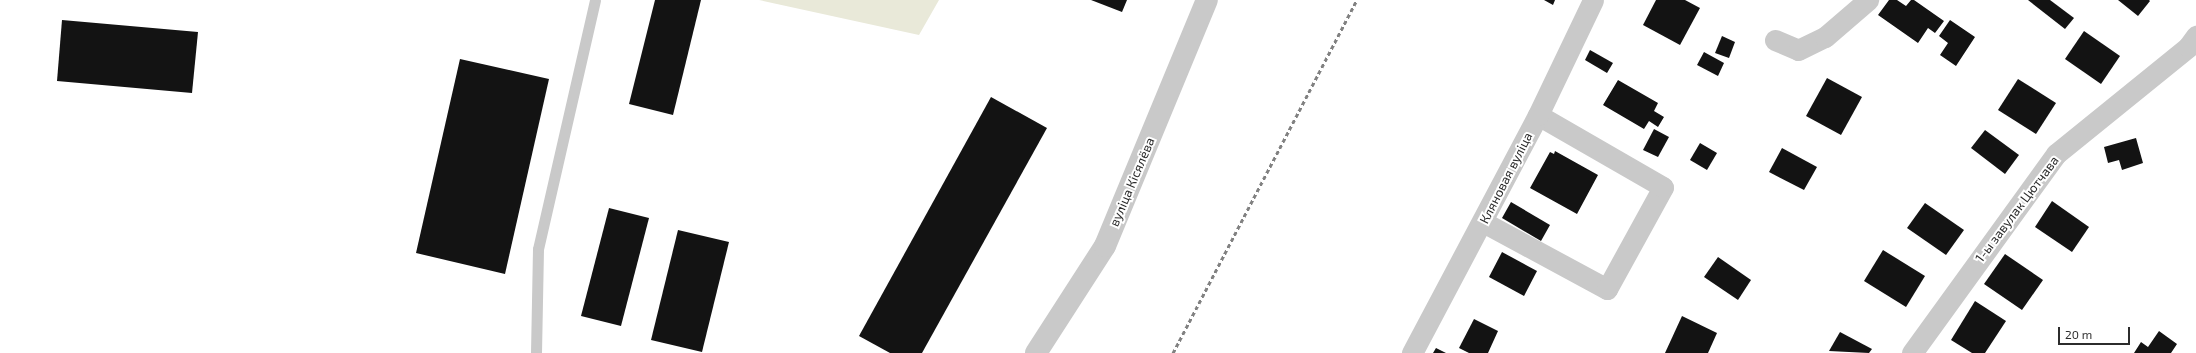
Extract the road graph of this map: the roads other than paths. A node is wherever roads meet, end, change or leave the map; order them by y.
1 (595, 0) edge
2 (1207, 0) edge
3 (1593, 0) edge
4 (1868, 0) edge
5 (2196, 36) edge
6 (1775, 40) dead end
7 (1538, 115) junction
8 (1483, 222) junction
9 (536, 353) edge
10 (1036, 353) edge
11 (1412, 353) edge
12 (1912, 353) edge

1 - 9 lane
2 - 10 street, вуліца Кісялёва
3 - 7 street, Кляновая вуліца
4 - 6 street
5 - 12 street, 1-ы завулак Цютчава
7 - 8 street, Кляновая вуліца
7 - 8 street
8 - 11 street, Кляновая вуліца

